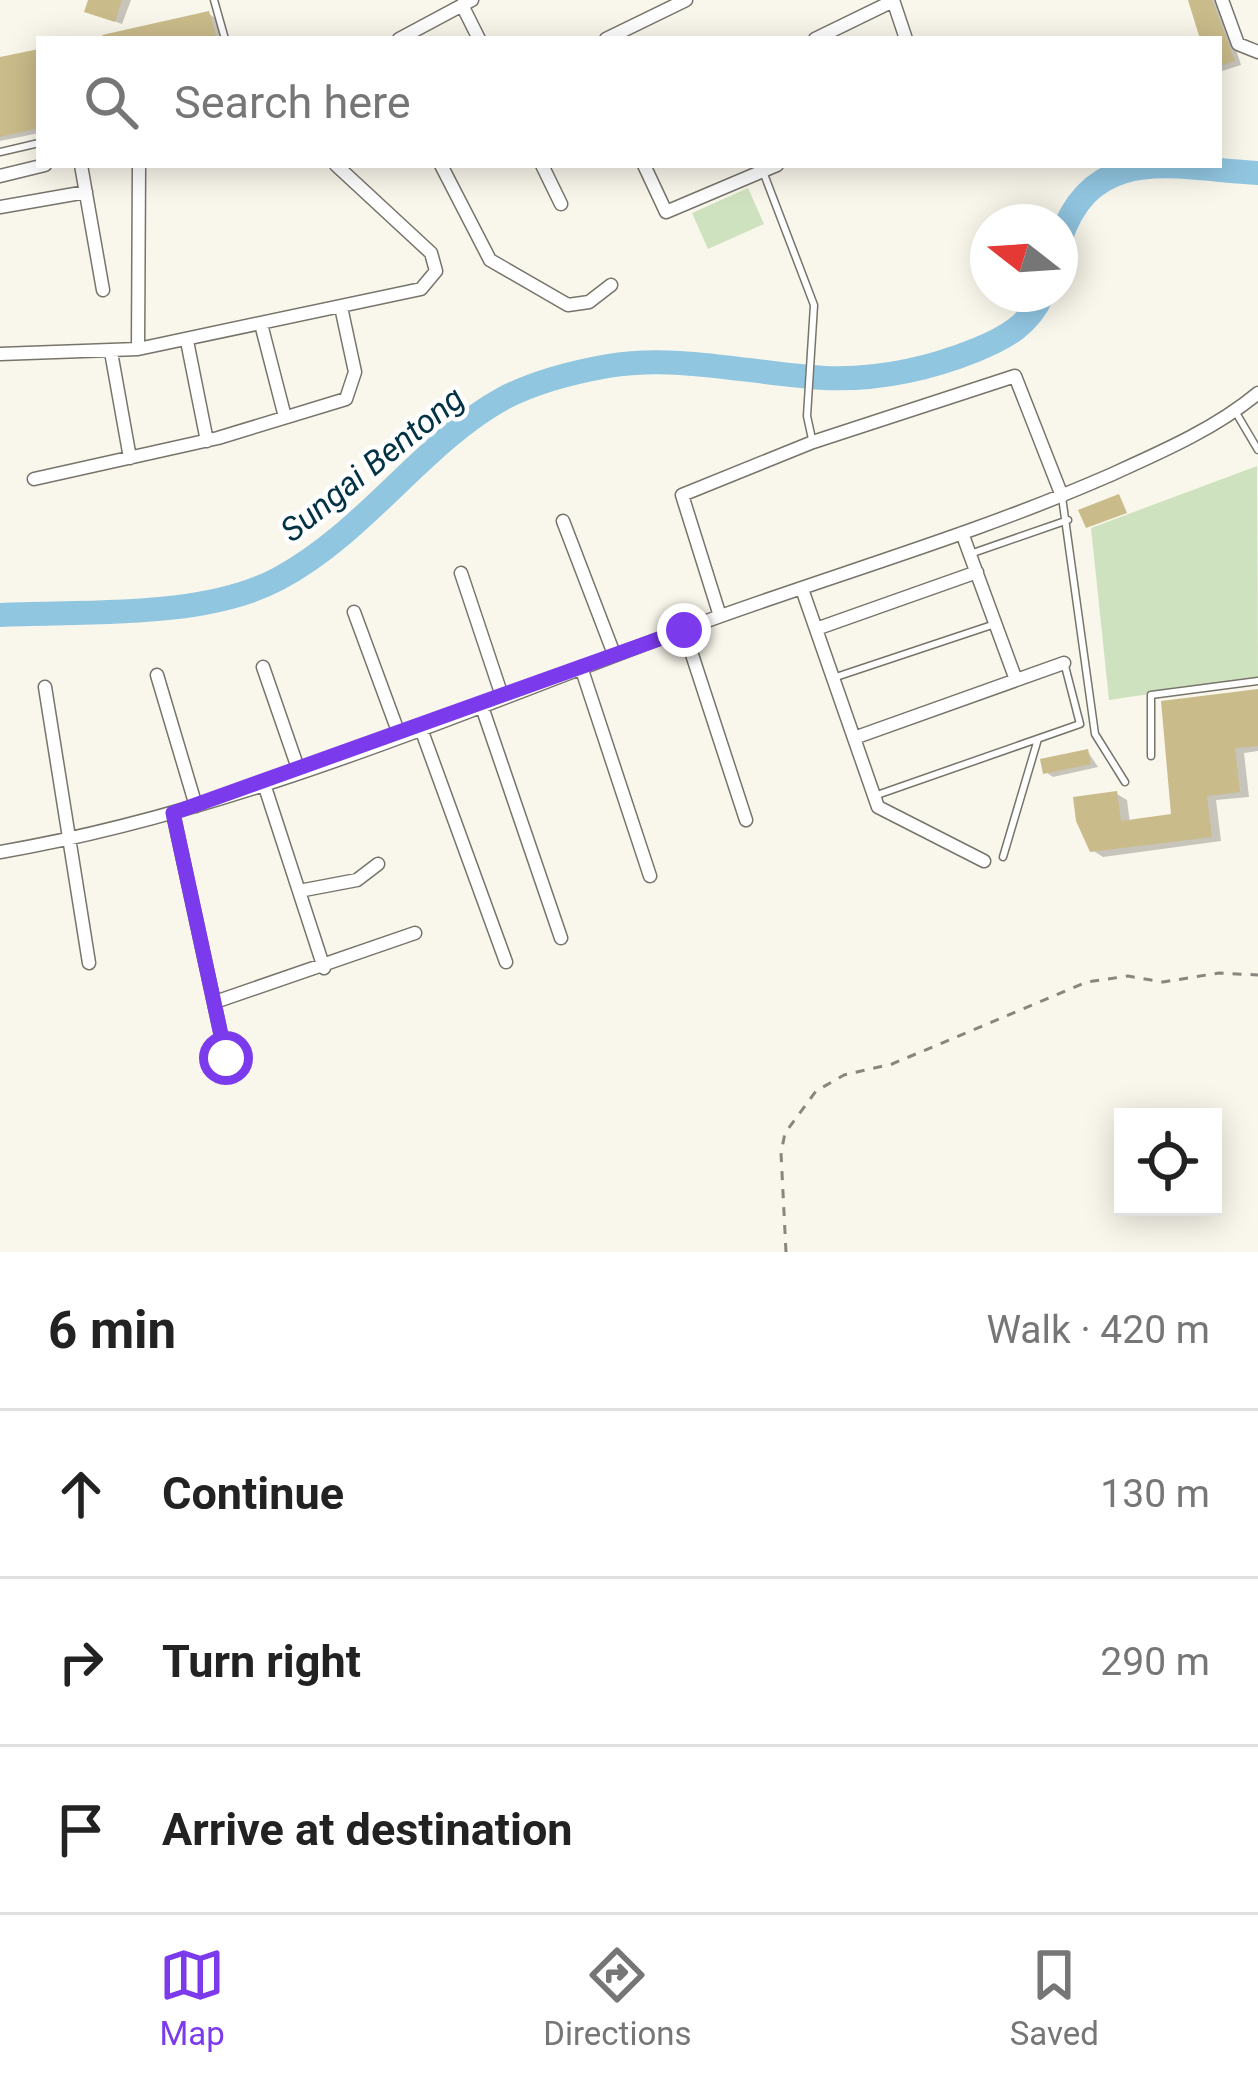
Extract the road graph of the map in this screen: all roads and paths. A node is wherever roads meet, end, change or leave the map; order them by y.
1 (214, 0) edge
2 (686, 0) edge
3 (893, 0) edge
4 (1222, 0) edge
5 (467, 3) edge
6 (224, 36) edge
7 (406, 36) edge
8 (478, 36) edge
9 (612, 36) edge
10 (821, 36) edge
11 (905, 36) edge
12 (1258, 52) edge
13 (36, 144) edge
14 (0, 152) edge
15 (36, 167) edge
16 (82, 168) edge
17 (139, 168) edge
18 (339, 168) edge
19 (443, 168) edge
20 (548, 168) edge
21 (645, 168) edge
22 (770, 168) edge
23 (0, 176) edge
24 (86, 192) junction
25 (561, 204) dead end
26 (0, 208) edge
27 (611, 285) dead end
28 (103, 290) dead end
29 (340, 307) junction
30 (262, 324) junction
31 (187, 341) junction
32 (138, 349) junction
33 (111, 352) junction
34 (0, 355) edge
35 (1258, 393) edge
36 (1235, 411) junction
37 (286, 417) junction
38 (207, 441) junction
39 (813, 442) junction
40 (1258, 450) edge
41 (130, 458) junction
42 (34, 479) dead end
43 (1062, 496) junction
44 (1069, 520) junction
45 (563, 521) dead end
46 (962, 533) junction
47 (970, 554) junction
48 (977, 572) junction
49 (461, 573) dead end
50 (802, 589) junction
51 (354, 612) dead end
52 (720, 616) junction
53 (996, 624) junction
54 (816, 629) junction
55 (684, 630) junction
56 (614, 654) junction
57 (1064, 663) joint
58 (263, 667) dead end
59 (581, 667) junction
60 (157, 675) dead end
61 (833, 678) junction
62 (1016, 680) junction
63 (1258, 681) edge
64 (45, 687) dead end
65 (502, 696) junction
66 (481, 704) junction
67 (419, 726) junction
68 (398, 734) junction
69 (854, 738) junction
70 (1038, 738) junction
71 (1151, 756) dead end
72 (299, 771) junction
73 (1125, 782) dead end
74 (264, 784) junction
75 (874, 796) junction
76 (196, 806) junction
77 (173, 813) junction
78 (746, 820) dead end
79 (72, 839) junction
80 (0, 852) edge
81 (1003, 856) dead end
82 (984, 861) dead end
83 (378, 864) dead end
84 (650, 876) dead end
85 (299, 890) junction
86 (415, 933) dead end
87 (561, 938) dead end
88 (506, 962) dead end
89 (89, 963) dead end
90 (324, 968) junction
91 (1258, 975) edge
92 (214, 1002) junction
93 (226, 1058) dead end
94 (786, 1252) edge

1 - 6 lane
2 - 9 street
3 - 10 street
3 - 11 street
4 - 12 street
5 - 7 street
5 - 8 street
13 - 14 lane
15 - 23 street
16 - 24 street
17 - 32 street
18 - 29 street
19 - 27 street
20 - 25 street
21 - 22 street
22 - 39 lane
24 - 26 street
24 - 28 street
29 - 30 street
29 - 37 street
30 - 31 street
30 - 37 street
31 - 32 street
31 - 38 street
32 - 33 street
33 - 34 street
33 - 41 street
35 - 36 street
36 - 40 lane
36 - 43 street
37 - 38 street
38 - 41 street
39 - 43 street
39 - 52 street
41 - 42 street
43 - 44 lane
43 - 46 street
44 - 47 lane
44 - 73 lane
45 - 56 street
46 - 47 street
46 - 50 street
47 - 48 street
48 - 53 street
48 - 54 street
49 - 65 street
50 - 52 street
50 - 54 street
51 - 68 street
52 - 55 street
53 - 61 lane
53 - 62 street
54 - 61 street
55 - 56 street
55 - 78 street
56 - 59 street
57 - 62 street
57 - 70 lane
58 - 72 street
59 - 65 street
59 - 84 street
60 - 76 street
61 - 69 street
62 - 69 street
63 - 71 lane
64 - 79 street
65 - 66 street
66 - 67 street
66 - 87 street
67 - 68 street
67 - 88 street
68 - 72 street
69 - 75 street
70 - 75 lane
70 - 81 lane
72 - 74 street
74 - 76 street
74 - 85 street
75 - 82 street
76 - 77 street
77 - 79 street
77 - 92 street
79 - 80 street
79 - 89 street
83 - 85 street
85 - 90 street
86 - 90 street
90 - 92 street
91 - 94 path
92 - 93 street

